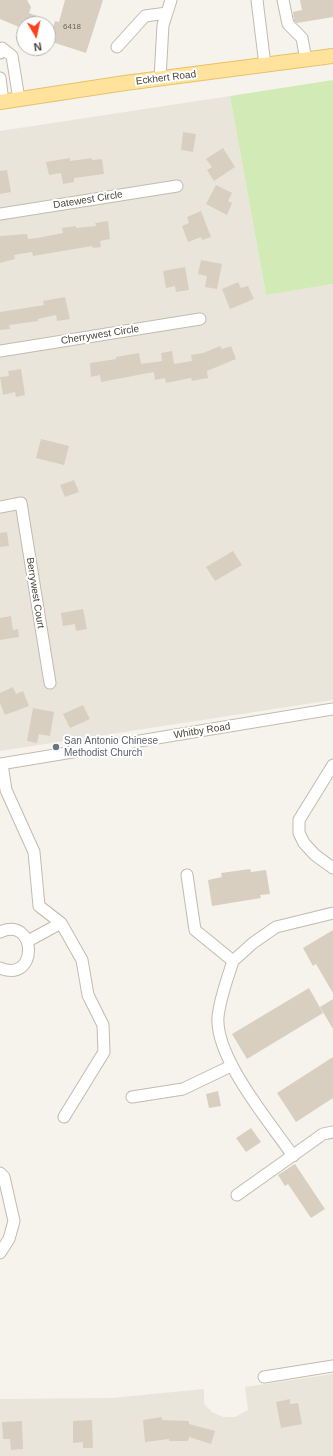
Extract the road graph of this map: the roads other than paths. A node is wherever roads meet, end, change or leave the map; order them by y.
1 (171, 0) edge
2 (257, 0) edge
3 (283, 0) edge
4 (167, 13) junction
5 (0, 37) edge
6 (117, 47) dead end
7 (1, 51) edge
8 (333, 56) edge
9 (306, 60) junction
10 (265, 65) junction
11 (0, 78) edge
12 (160, 78) junction
13 (19, 99) junction
14 (2, 102) edge
15 (177, 186) dead end
16 (0, 214) edge
17 (200, 319) dead end
18 (0, 351) edge
19 (0, 507) edge
20 (50, 683) dead end
21 (333, 709) edge
22 (1, 764) edge
23 (333, 765) edge
24 (333, 868) edge
25 (187, 875) dead end
26 (333, 913) edge
27 (61, 923) junction
28 (0, 932) edge
29 (28, 941) junction
30 (233, 961) junction
31 (0, 968) edge
32 (231, 1066) junction
33 (132, 1097) dead end
34 (64, 1117) dead end
35 (333, 1132) edge
36 (293, 1156) junction
37 (0, 1173) edge
38 (237, 1195) dead end
39 (4, 1239) edge
40 (0, 1254) edge
41 (333, 1366) edge
42 (264, 1377) dead end

1 - 4 street
2 - 10 street
3 - 9 street
4 - 6 street
4 - 12 street
5 - 7 street
7 - 13 street
8 - 9 main road, Eckhert Road
9 - 10 main road, Eckhert Road
10 - 12 main road, Eckhert Road
11 - 14 street
12 - 13 main road, Eckhert Road
13 - 14 main road, Eckhert Road
15 - 16 street, Datewest Circle
17 - 18 street, Cherrywest Circle
19 - 20 street, Berrywest Court
21 - 22 street, Whitby Road
22 - 27 street
23 - 24 street
25 - 30 street
26 - 30 street
27 - 29 street
27 - 34 street
28 - 29 street
29 - 31 street
30 - 32 street
32 - 33 street
32 - 36 street
35 - 36 street
36 - 38 street
37 - 39 street
39 - 40 street
41 - 42 street

